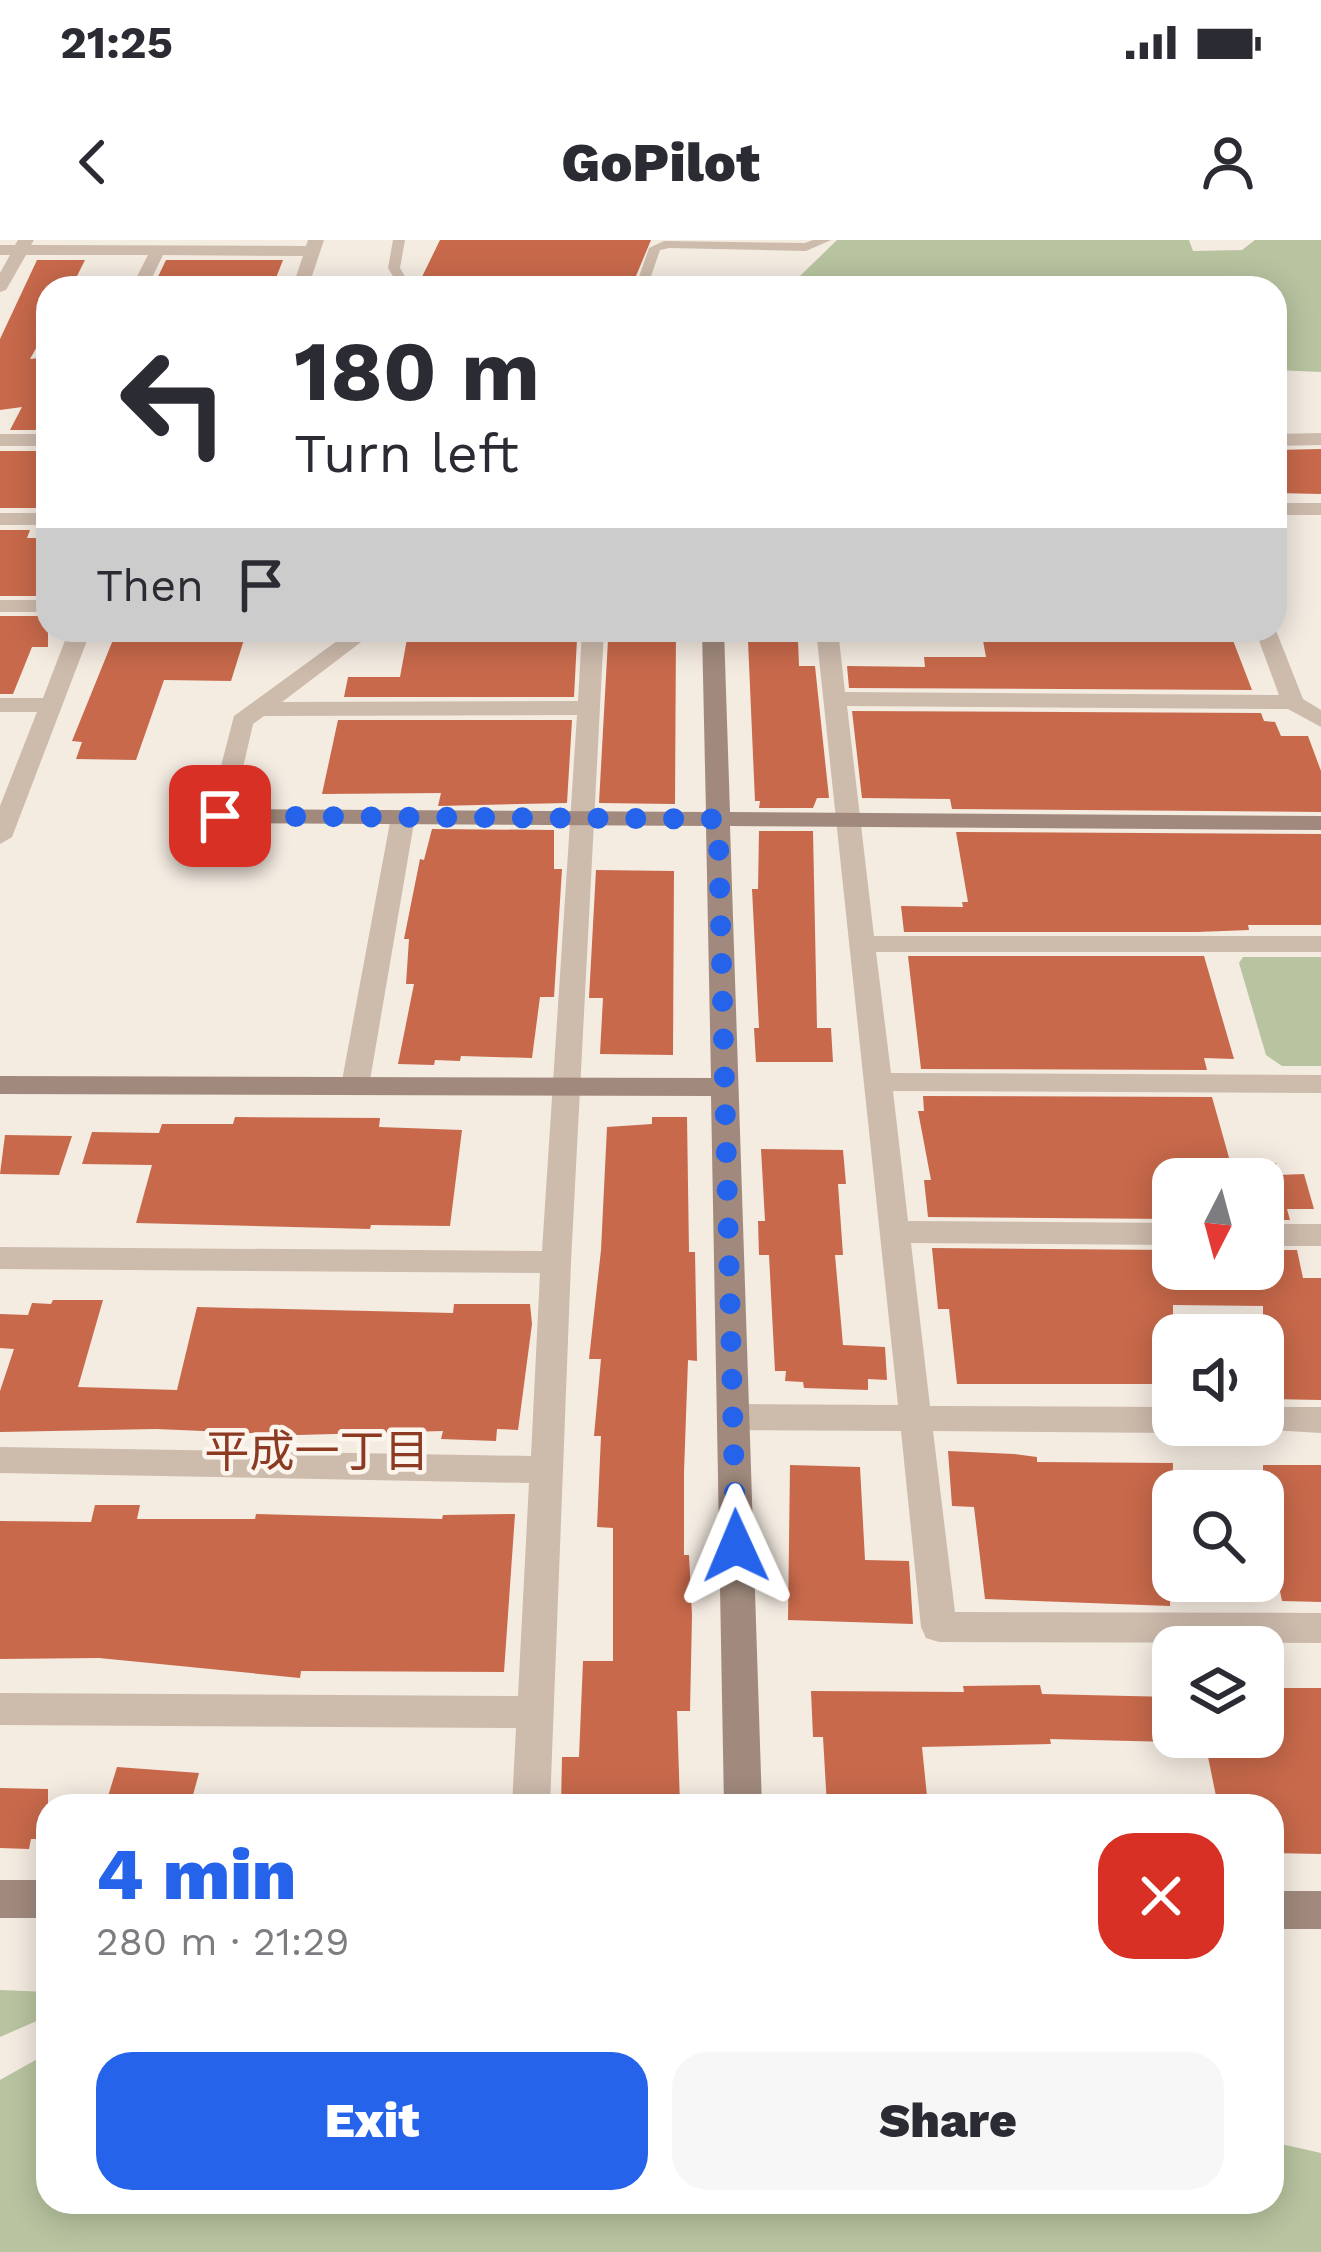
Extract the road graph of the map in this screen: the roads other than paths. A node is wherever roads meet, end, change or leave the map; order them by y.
1 (399, 240) edge
2 (825, 240) edge
3 (23, 245) edge
4 (314, 246) edge
5 (0, 250) edge
6 (158, 250) junction
7 (145, 276) edge
8 (304, 276) edge
9 (399, 276) edge
10 (645, 276) edge
11 (0, 287) edge
12 (1321, 439) edge
13 (0, 440) edge
14 (36, 440) edge
15 (1287, 440) edge
16 (1287, 509) edge
17 (1321, 509) edge
18 (0, 519) edge
19 (36, 519) edge
20 (0, 606) edge
21 (36, 606) edge
22 (75, 642) edge
23 (350, 642) edge
24 (592, 642) edge
25 (713, 642) edge
26 (827, 642) edge
27 (1270, 642) edge
28 (834, 699) junction
29 (1292, 702) junction
30 (0, 705) edge
31 (49, 705) junction
32 (258, 709) junction
33 (588, 709) junction
34 (1321, 720) edge
35 (403, 817) junction
36 (582, 818) junction
37 (718, 819) junction
38 (848, 820) junction
39 (2, 822) edge
40 (1321, 823) edge
41 (862, 944) junction
42 (1321, 944) edge
43 (877, 1082) junction
44 (0, 1084) edge
45 (1321, 1084) edge
46 (355, 1086) junction
47 (566, 1086) junction
48 (725, 1087) junction
49 (894, 1232) junction
50 (1152, 1234) edge
51 (1284, 1235) edge
52 (1321, 1235) edge
53 (0, 1258) edge
54 (556, 1262) junction
55 (733, 1417) junction
56 (915, 1420) junction
57 (1152, 1420) edge
58 (1284, 1420) edge
59 (1321, 1420) edge
60 (0, 1460) edge
61 (546, 1470) junction
62 (1321, 1628) edge
63 (0, 1709) edge
64 (534, 1712) junction
65 (532, 1794) edge
66 (743, 1794) edge
67 (0, 1899) edge
68 (36, 1899) edge
69 (1284, 1910) edge
70 (1321, 1910) edge

1 - 9 lane
2 - 10 lane
3 - 5 street
3 - 6 street
3 - 11 street
4 - 6 street
4 - 8 street
6 - 7 street
12 - 15 street
13 - 14 street
16 - 17 street
18 - 19 street
20 - 21 street
22 - 31 street
23 - 32 street
24 - 33 street
25 - 37 street
26 - 28 street
27 - 29 street
28 - 29 street
28 - 38 street
29 - 34 street
30 - 31 street
31 - 39 street
32 - 33 street
32 - 35 street
33 - 36 street
35 - 36 street
35 - 46 street
36 - 37 street
36 - 47 street
37 - 38 street
37 - 48 street
38 - 40 street
38 - 41 street
41 - 42 street
41 - 43 street
43 - 45 street
43 - 49 street
44 - 46 street
46 - 47 street
47 - 48 street
47 - 54 street
48 - 55 street
49 - 50 street
49 - 56 street
51 - 52 street
53 - 54 street
54 - 61 street
55 - 56 street
55 - 66 street
56 - 57 street
56 - 62 street
58 - 59 street
60 - 61 street
61 - 64 street
63 - 64 street
64 - 65 street
67 - 68 street
69 - 70 street

